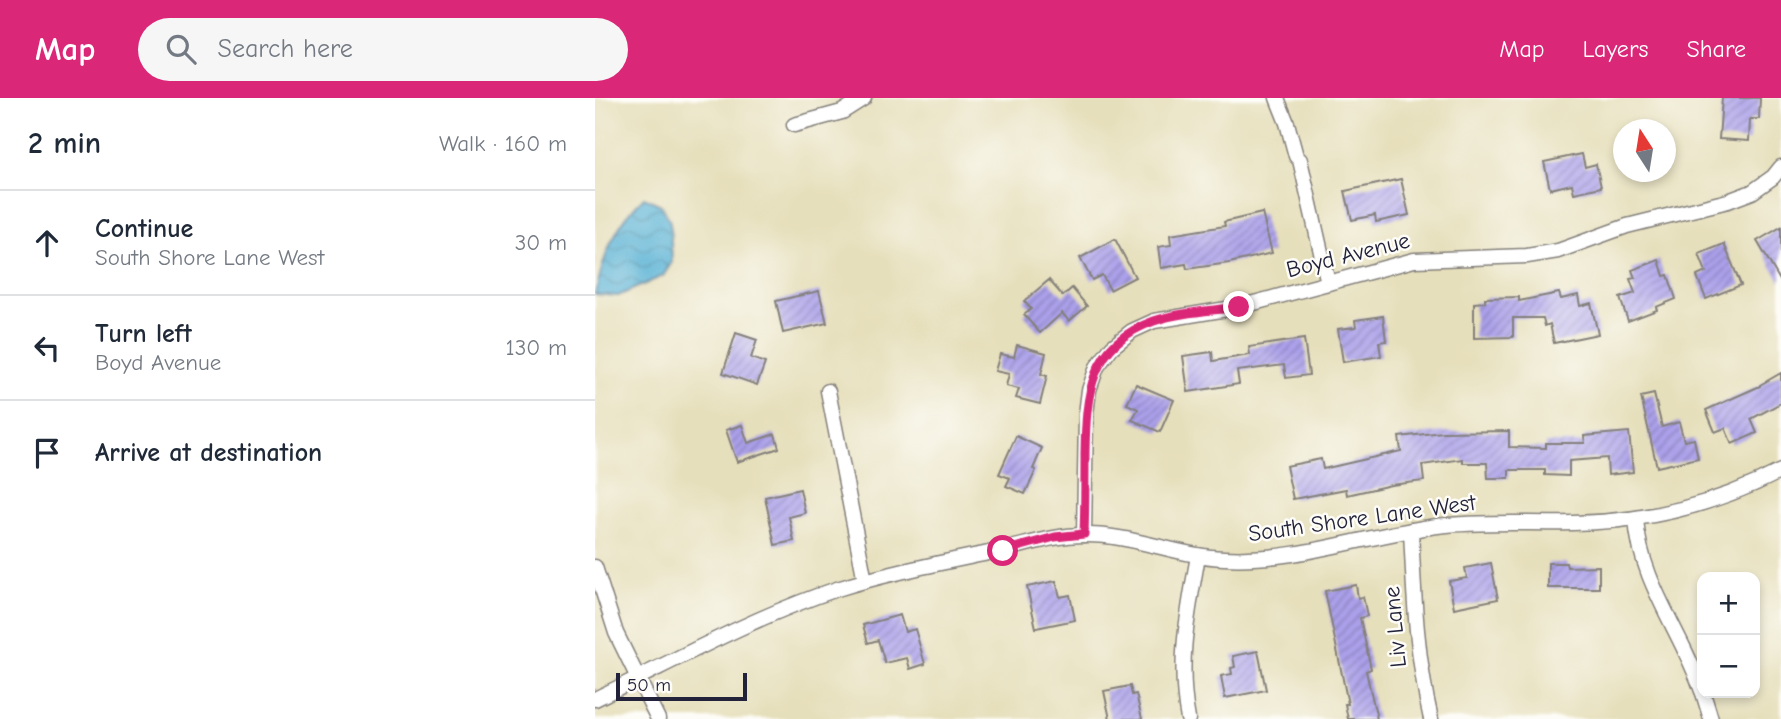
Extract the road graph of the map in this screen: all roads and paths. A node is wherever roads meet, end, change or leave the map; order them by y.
1 (864, 98) edge
2 (1277, 98) edge
3 (794, 125) dead end
4 (1781, 167) edge
5 (1328, 283) junction
6 (828, 391) dead end
7 (1781, 471) edge
8 (1636, 519) junction
9 (1411, 530) junction
10 (1084, 534) junction
11 (1198, 556) junction
12 (595, 567) edge
13 (865, 581) junction
14 (1697, 675) edge
15 (639, 678) junction
16 (1705, 698) edge
17 (595, 699) edge
18 (658, 719) edge
19 (1188, 719) edge
20 (1431, 719) edge
21 (1711, 719) edge

1 - 3 street
2 - 5 street
4 - 5 street, Boyd Avenue
5 - 10 street, Boyd Avenue
6 - 13 street
7 - 8 street, South Shore Lane West
8 - 9 street, South Shore Lane West
8 - 14 street
9 - 11 street, South Shore Lane West
9 - 20 street, Liv Lane
10 - 11 street, South Shore Lane West
10 - 13 street, South Shore Lane West
11 - 19 street
12 - 15 street
13 - 15 street, South Shore Lane West
15 - 17 street, South Shore Lane West
15 - 18 street
16 - 21 street

